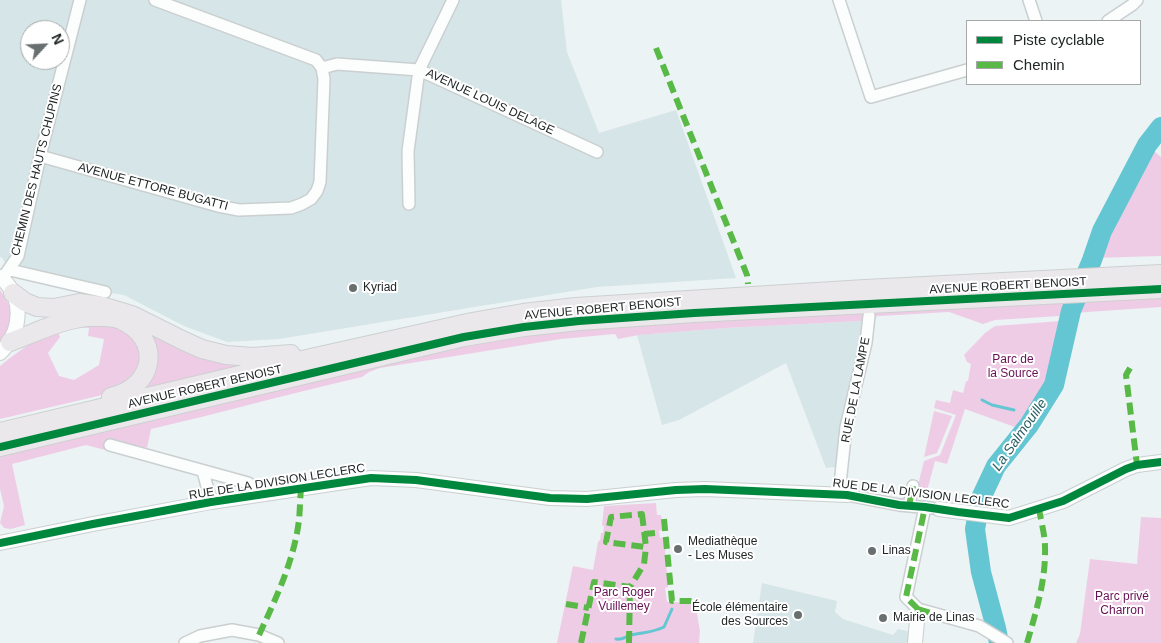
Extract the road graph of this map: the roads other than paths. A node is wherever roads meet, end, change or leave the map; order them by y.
1 (80, 0) edge
2 (155, 0) edge
3 (453, 0) edge
4 (839, 0) edge
5 (1029, 0) edge
6 (1137, 0) edge
7 (1036, 20) edge
8 (1110, 20) edge
9 (322, 68) junction
10 (419, 70) junction
11 (966, 70) edge
12 (598, 152) dead end
13 (40, 156) junction
14 (409, 204) dead end
15 (1161, 274) edge
16 (6, 280) edge
17 (1095, 285) junction
18 (1067, 286) junction
19 (1161, 289) edge
20 (105, 292) dead end
21 (869, 316) dead end
22 (5, 348) edge
23 (311, 358) junction
24 (0, 424) edge
25 (0, 432) edge
26 (110, 445) dead end
27 (0, 447) edge
28 (1161, 462) edge
29 (203, 470) junction
30 (912, 486) dead end
31 (259, 495) junction
32 (843, 495) junction
33 (211, 502) junction
34 (908, 506) junction
35 (932, 508) junction
36 (0, 536) edge
37 (5, 543) edge
38 (918, 615) junction
39 (1001, 639) edge
40 (186, 643) edge
41 (278, 643) edge
42 (915, 643) edge

1 - 13 street, CHEMIN DES HAUTS CHUPINS
2 - 9 street
3 - 10 street
4 - 11 street
5 - 7 street
6 - 8 street
9 - 10 street, AVENUE LOUIS DELAGE
9 - 13 street, AVENUE ETTORE BUGATTI
10 - 12 street, AVENUE LOUIS DELAGE
10 - 14 street
13 - 16 street, CHEMIN DES HAUTS CHUPINS
15 - 17 main road, AVENUE ROBERT BENOIST
16 - 20 street
16 - 22 street
16 - 23 main road
17 - 18 main road, AVENUE ROBERT BENOIST
17 - 19 main road, AVENUE ROBERT BENOIST
18 - 23 main road, AVENUE ROBERT BENOIST
18 - 27 main road, AVENUE ROBERT BENOIST
21 - 32 street, RUE DE LA LAMPE
22 - 24 main road
23 - 25 main road, AVENUE ROBERT BENOIST
26 - 29 street
28 - 35 street, RUE DE LA DIVISION LECLERC
29 - 31 street
29 - 33 street
30 - 34 street
31 - 32 street, RUE DE LA DIVISION LECLERC
31 - 33 street, RUE DE LA DIVISION LECLERC
32 - 34 street, RUE DE LA DIVISION LECLERC
33 - 37 street, RUE DE LA DIVISION LECLERC
34 - 35 street, RUE DE LA DIVISION LECLERC
35 - 38 street
36 - 37 street, RUE DE LA DIVISION LECLERC
38 - 39 street
38 - 42 street
40 - 41 street

